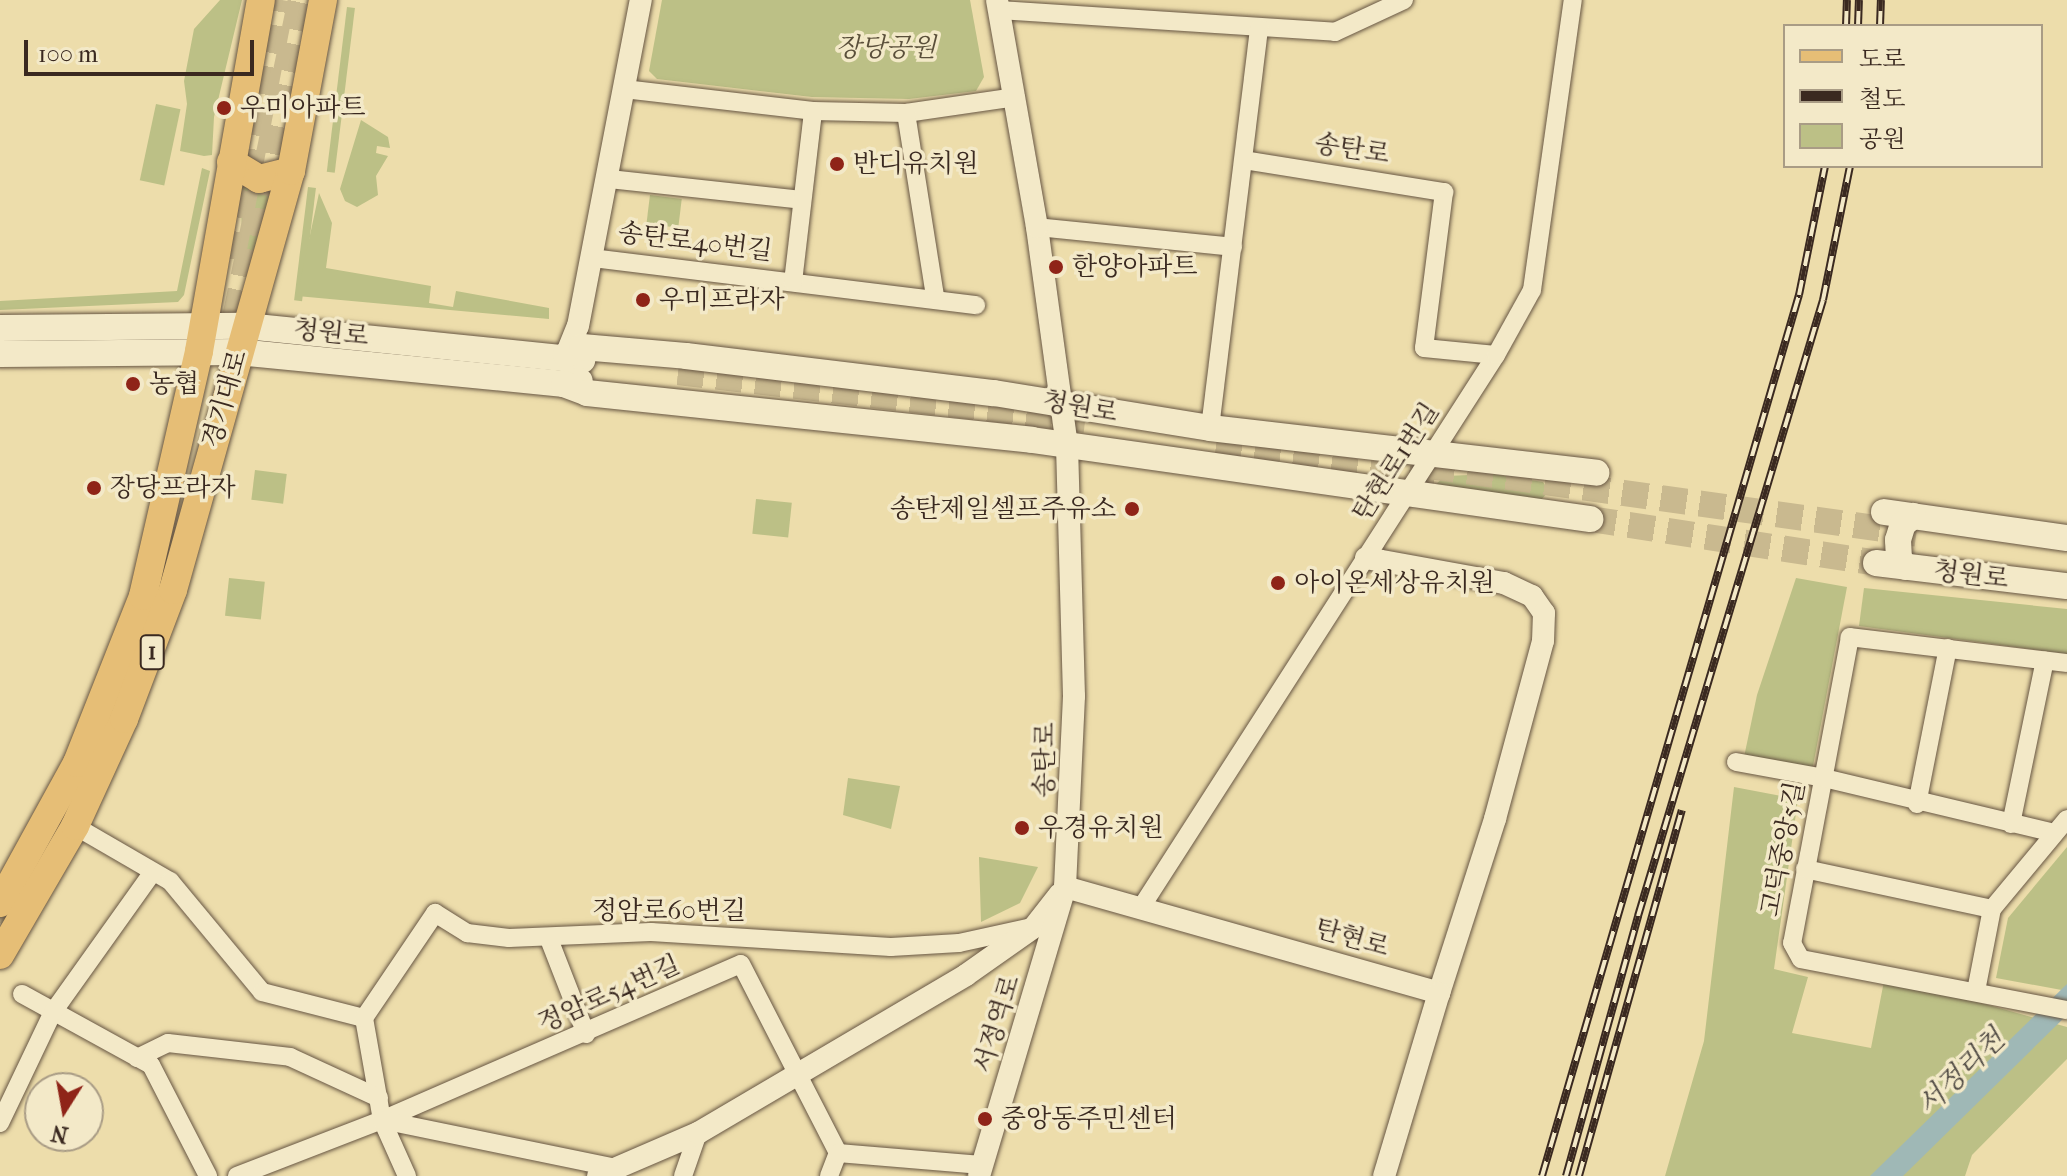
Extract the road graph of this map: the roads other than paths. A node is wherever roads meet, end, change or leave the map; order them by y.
1 (261, 0) edge
2 (323, 0) edge
3 (641, 0) edge
4 (1404, 0) edge
5 (1573, 0) edge
6 (998, 5) edge
7 (1259, 28) junction
8 (624, 89) junction
9 (1016, 97) junction
10 (813, 111) junction
11 (906, 113) junction
12 (1244, 160) junction
13 (231, 162) junction
14 (291, 171) junction
15 (609, 179) junction
16 (802, 200) junction
17 (1037, 227) junction
18 (1233, 247) junction
19 (592, 258) junction
20 (793, 282) junction
21 (935, 297) junction
22 (976, 305) dead end
23 (0, 328) edge
24 (202, 337) junction
25 (242, 339) junction
26 (0, 354) edge
27 (566, 355) junction
28 (1496, 355) junction
29 (564, 384) junction
30 (994, 393) junction
31 (1061, 403) junction
32 (1210, 428) junction
33 (990, 437) junction
34 (1067, 446) junction
35 (1431, 455) junction
36 (1540, 468) junction
37 (1596, 473) dead end
38 (1405, 490) junction
39 (1537, 511) junction
40 (1884, 512) dead end
41 (1590, 519) tunnel mouth
42 (2067, 538) edge
43 (1912, 542) junction
44 (2067, 554) edge
45 (1366, 558) junction
46 (1876, 563) tunnel mouth
47 (2067, 571) edge
48 (2067, 586) edge
49 (1948, 648) junction
50 (2045, 660) junction
51 (2067, 663) edge
52 (1736, 762) dead end
53 (1824, 778) junction
54 (1917, 804) junction
55 (2011, 824) junction
56 (75, 826) junction
57 (2061, 826) edge
58 (1805, 869) junction
59 (153, 872) junction
60 (1065, 887) junction
61 (0, 903) tunnel mouth
62 (1142, 906) junction
63 (1992, 909) junction
64 (1034, 927) junction
65 (549, 939) junction
66 (0, 955) edge
67 (1976, 991) junction
68 (1439, 993) junction
69 (22, 994) dead end
70 (2067, 1010) edge
71 (53, 1012) junction
72 (364, 1018) junction
73 (586, 1034) junction
74 (137, 1058) junction
75 (800, 1074) junction
76 (379, 1098) junction
77 (382, 1120) junction
78 (0, 1123) edge
79 (698, 1133) junction
80 (838, 1153) junction
81 (980, 1171) edge
82 (609, 1172) edge
83 (208, 1176) edge
84 (237, 1176) edge
85 (407, 1176) edge
86 (683, 1176) edge
87 (829, 1176) edge
88 (1384, 1176) edge

1 - 13 main road, 경기대로
2 - 14 main road, 경기대로 / 1
3 - 8 street, 송탄로40번길
4 - 7 street
5 - 28 street, 탄현로1번길
6 - 7 street
6 - 9 street, 송탄로
7 - 12 street
8 - 10 street
8 - 15 street, 송탄로40번길
9 - 11 street
9 - 17 street, 송탄로
10 - 11 street
10 - 16 street, 송탄로40번길
11 - 21 street
12 - 18 street
12 - 28 street, 송탄로
13 - 14 main road
13 - 24 main road, 경기대로
14 - 25 main road, 경기대로 / 1
15 - 16 street, 송탄로40번길
15 - 19 street, 송탄로40번길
16 - 20 street, 송탄로40번길
17 - 18 street
17 - 31 street, 송탄로
18 - 32 street
19 - 20 street, 송탄로40번길
19 - 27 street, 송탄로40번길
20 - 21 street, 송탄로40번길
21 - 22 street, 송탄로40번길
23 - 24 main road, 청원로
24 - 25 main road, 청원로
24 - 26 main road, 청원로
24 - 61 main road, 경기대로
25 - 27 main road, 청원로
25 - 29 main road, 청원로
25 - 56 main road, 경기대로 / 1
27 - 29 main road, 청원로
27 - 30 main road, 청원로
28 - 35 street, 탄현로1번길
29 - 33 main road, 청원로
30 - 31 main road, 청원로
30 - 33 main road
31 - 32 main road, 청원로
31 - 34 street, 송탄로
32 - 35 main road, 청원로
33 - 34 main road, 청원로
34 - 38 main road, 청원로
34 - 60 street, 송탄로
35 - 36 main road, 청원로
35 - 38 street, 탄현로1번길
36 - 37 main road, 청원로
36 - 39 main road
38 - 39 main road, 청원로
38 - 45 street, 탄현로1번길
39 - 41 main road, 청원로
40 - 43 main road, 청원로
42 - 43 main road, 청원로
43 - 44 main road, 청원로
43 - 46 main road, 청원로
43 - 47 main road, 청원로
43 - 48 main road, 청원로
45 - 62 street, 탄현로1번길
45 - 68 street
49 - 50 street, 고덕중앙5길
49 - 53 street, 고덕중앙5길
49 - 54 street
50 - 51 street, 고덕중앙5길
50 - 55 street
52 - 53 street
53 - 54 street
53 - 58 street, 고덕중앙5길
54 - 55 street
55 - 57 street
56 - 59 street
56 - 66 main road, 경기대로 / 1
57 - 63 street
58 - 63 street
58 - 67 street, 고덕중앙5길
59 - 71 street
59 - 72 street
60 - 62 street, 탄현로
60 - 64 street
60 - 81 street, 서정역로
62 - 68 street, 탄현로
63 - 67 street
64 - 65 street, 정암로60번길
64 - 75 street
65 - 72 street, 정암로60번길
65 - 73 street
67 - 70 street
68 - 88 street
69 - 71 street
71 - 74 street
71 - 78 street
72 - 76 street
73 - 75 street, 정암로54번길
73 - 77 street, 정암로54번길
74 - 76 street
74 - 83 street
75 - 79 street
75 - 80 street
76 - 77 street
77 - 82 street
77 - 84 street, 정암로54번길
77 - 85 street
79 - 82 street
79 - 86 street
80 - 81 street
80 - 87 street

